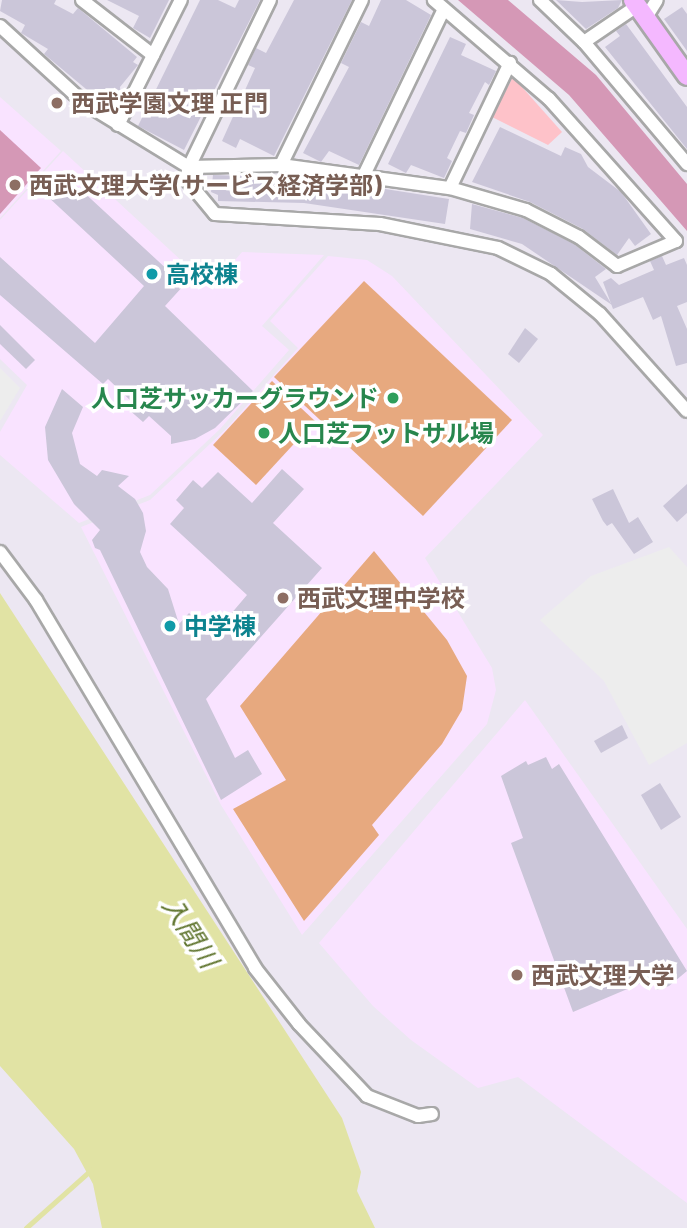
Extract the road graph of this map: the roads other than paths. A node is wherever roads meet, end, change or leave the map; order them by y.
1 (181, 0) edge
2 (270, 0) edge
3 (362, 0) edge
4 (433, 0) edge
5 (540, 0) edge
6 (657, 0) edge
7 (86, 2) edge
8 (638, 8) edge
9 (444, 9) junction
10 (0, 26) edge
11 (584, 42) junction
12 (153, 55) junction
13 (510, 63) junction
14 (687, 76) edge
15 (118, 125) junction
16 (281, 164) junction
17 (687, 164) edge
18 (188, 167) junction
19 (365, 173) junction
20 (450, 188) junction
21 (687, 411) edge
22 (0, 552) edge
23 (432, 1114) dead end

1 - 12 street
2 - 18 street
3 - 16 street
4 - 9 street
5 - 11 street
6 - 8 street
7 - 12 street
8 - 11 street
8 - 14 main road
9 - 13 street
9 - 19 street
10 - 15 street
11 - 17 street
12 - 15 street
13 - 20 street
13 - 20 street
15 - 18 street
16 - 18 street
16 - 19 street
18 - 21 street
19 - 20 street
22 - 23 street

